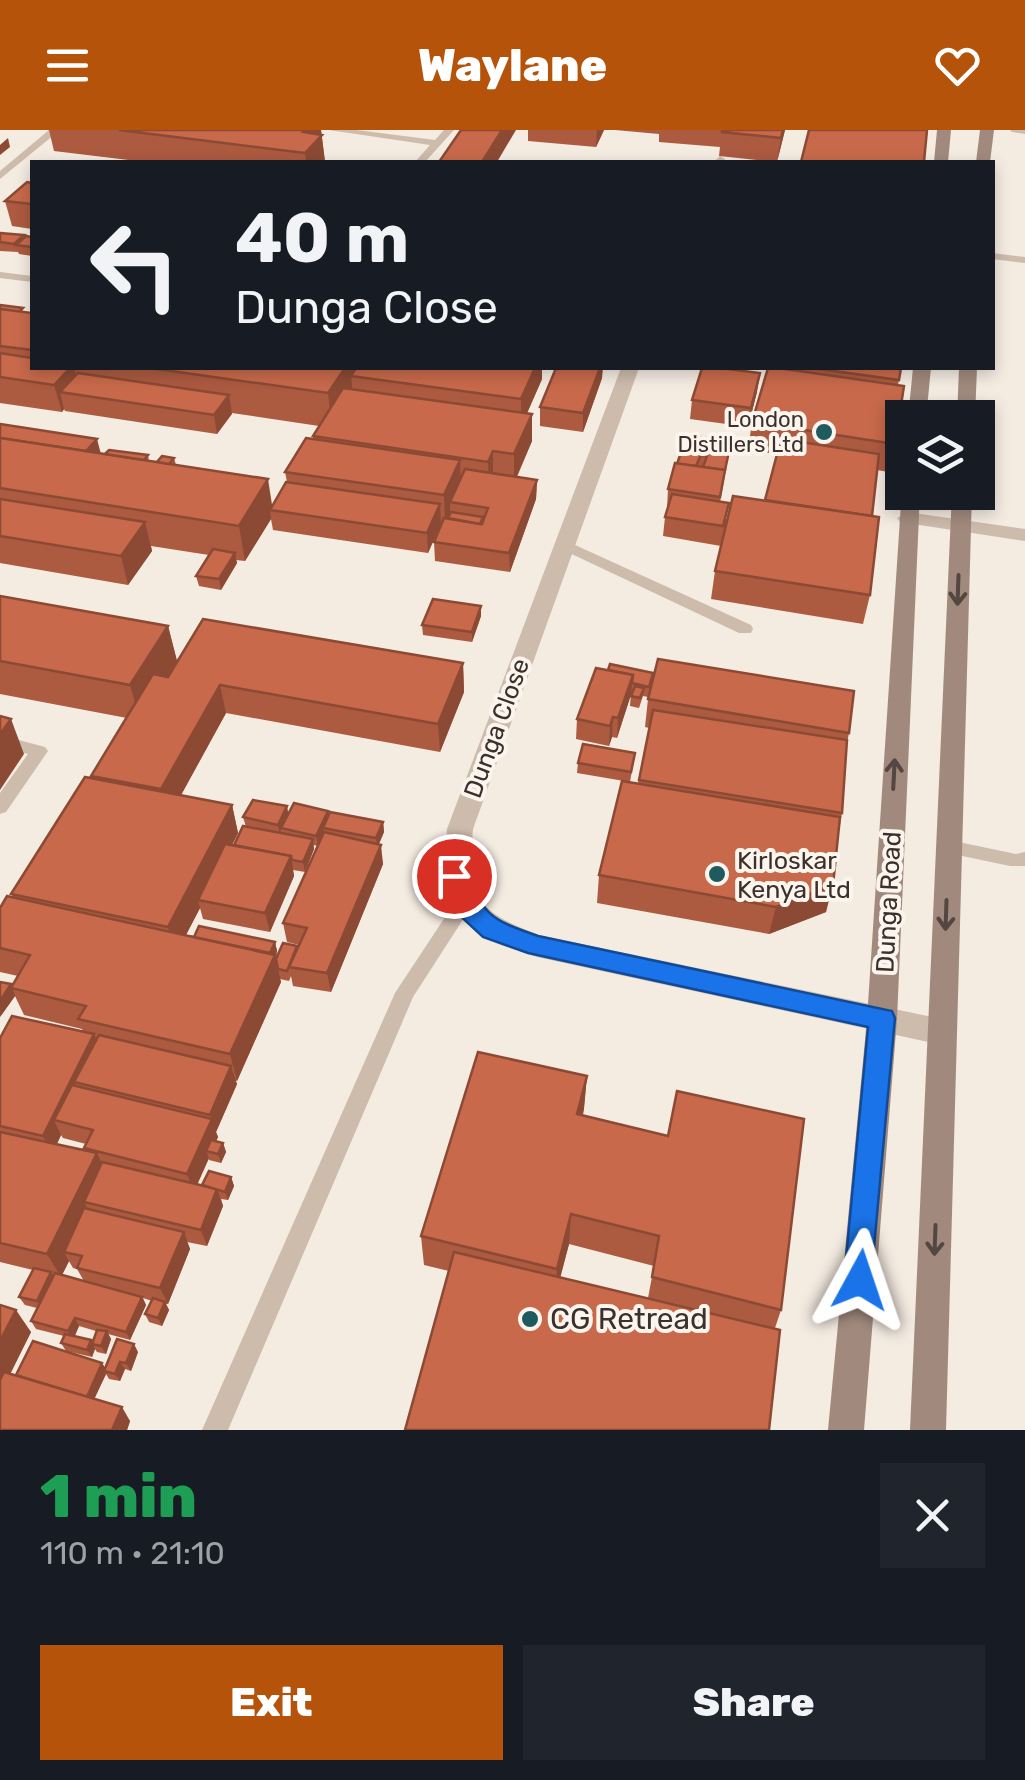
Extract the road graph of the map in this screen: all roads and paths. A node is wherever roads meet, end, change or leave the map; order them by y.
1 (55, 130) edge
2 (334, 130) edge
3 (449, 130) edge
4 (944, 130) edge
5 (987, 130) edge
6 (1014, 130) edge
7 (1025, 131) edge
8 (438, 143) junction
9 (422, 160) edge
10 (941, 160) edge
11 (983, 160) edge
12 (0, 176) edge
13 (995, 256) edge
14 (1025, 260) edge
15 (0, 274) edge
16 (30, 279) edge
17 (629, 370) edge
18 (922, 370) edge
19 (968, 370) edge
20 (919, 400) edge
21 (967, 400) edge
22 (908, 510) edge
23 (920, 510) edge
24 (961, 510) edge
25 (960, 526) junction
26 (1025, 535) edge
27 (564, 545) junction
28 (745, 629) dead end
29 (0, 740) edge
30 (0, 807) edge
31 (948, 847) junction
32 (1019, 859) edge
33 (464, 904) junction
34 (882, 1018) junction
35 (942, 1032) junction
36 (215, 1430) edge
37 (846, 1430) edge
38 (928, 1430) edge

1 - 12 lane
2 - 8 lane
3 - 8 lane
4 - 10 street
5 - 11 street
6 - 7 lane
8 - 9 lane
13 - 14 lane
15 - 16 lane
17 - 27 street, Dunga Close
18 - 20 street
19 - 21 street
34 -> 22 street, Dunga Road
23 - 25 street
24 - 25 street
25 - 26 street
25 -> 31 street
27 - 28 lane
27 - 33 street, Dunga Close
29 - 30 lane
31 - 32 lane
31 -> 35 street
33 - 34 street
33 - 36 lane
34 - 35 street
34 - 37 street, Dunga Road
35 -> 38 street

